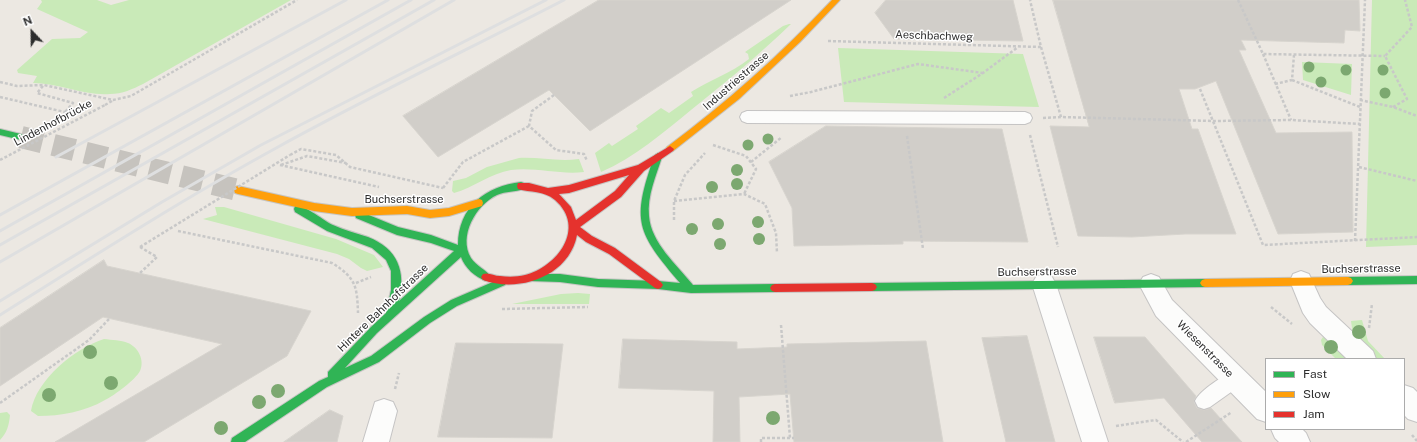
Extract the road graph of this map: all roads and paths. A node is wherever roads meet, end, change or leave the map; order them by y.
1 (297, 0) edge
2 (836, 0) edge
3 (1030, 0) edge
4 (1238, 0) edge
5 (1365, 0) edge
6 (1405, 0) edge
7 (825, 41) dead end
8 (1018, 47) junction
9 (1041, 47) junction
10 (1263, 54) junction
11 (1294, 55) junction
12 (1363, 55) junction
13 (1384, 56) junction
14 (983, 73) junction
15 (1292, 80) junction
16 (0, 82) edge
17 (1275, 84) junction
18 (44, 85) junction
19 (1200, 89) dead end
20 (554, 95) dead end
21 (788, 96) dead end
22 (0, 97) edge
23 (112, 100) junction
24 (1360, 100) junction
25 (1360, 107) junction
26 (1393, 107) junction
27 (65, 112) junction
28 (73, 114) dead end
29 (808, 116) junction
30 (1417, 116) edge
31 (747, 117) dead end
32 (1061, 117) junction
33 (909, 118) junction
34 (1026, 118) junction
35 (1291, 120) junction
36 (1214, 121) junction
37 (1360, 124) junction
38 (528, 126) junction
39 (0, 132) edge
40 (21, 137) tunnel mouth
41 (713, 145) dead end
42 (658, 157) junction
43 (0, 160) edge
44 (751, 162) junction
45 (346, 163) junction
46 (589, 166) dead end
47 (1359, 167) junction
48 (641, 168) junction
49 (1417, 181) edge
50 (384, 188) dead end
51 (443, 188) junction
52 (238, 190) tunnel mouth
53 (549, 191) junction
54 (440, 194) dead end
55 (744, 194) junction
56 (283, 201) junction
57 (674, 201) dead end
58 (479, 203) junction
59 (352, 212) junction
60 (573, 227) junction
61 (178, 231) dead end
62 (1417, 237) edge
63 (1355, 242) junction
64 (1058, 247) dead end
65 (923, 248) dead end
66 (462, 250) junction
67 (777, 253) dead end
68 (140, 273) dead end
69 (534, 278) junction
70 (576, 280) junction
71 (1417, 280) edge
72 (1301, 281) junction
73 (502, 282) junction
74 (658, 284) junction
75 (1044, 284) junction
76 (1151, 284) junction
77 (537, 288) dead end
78 (692, 289) junction
79 (492, 296) dead end
80 (464, 298) junction
81 (595, 307) dead end
82 (554, 308) dead end
83 (390, 316) junction
84 (110, 318) dead end
85 (781, 325) dead end
86 (365, 339) junction
87 (1363, 358) edge
88 (1235, 379) junction
89 (323, 384) junction
90 (1405, 398) edge
91 (1204, 401) dead end
92 (0, 403) edge
93 (1260, 404) edge
94 (1417, 410) edge
95 (384, 411) dead end
96 (1285, 430) edge
97 (1093, 436) edge
98 (236, 442) edge
99 (376, 442) edge
100 (761, 442) edge
101 (1184, 442) edge
102 (1297, 442) edge

1 - 23 path
2 - 42 main road, Industriestrasse
3 - 9 path
4 - 10 path
5 - 12 path
6 - 13 path
7 - 8 path, Aeschbachweg
8 - 9 path, Aeschbachweg
8 - 14 path
9 - 32 path
10 - 11 path
10 - 17 path
11 - 12 path
11 - 15 path
12 - 13 path
12 - 24 path
13 - 26 path
14 - 21 path
14 - 33 path
15 - 17 path
15 - 25 path
16 - 18 path
17 - 35 path
18 - 23 path
18 - 27 path
19 - 36 path
20 - 38 path
22 - 27 path
23 - 43 path, Lindenhofbrücke, bridge
24 - 25 path
24 - 26 path
25 - 37 path
26 - 30 path
27 - 28 path
29 - 31 lane
29 - 33 lane
29 - 44 path
32 - 34 path
32 - 36 path
33 - 34 lane
33 - 65 path
34 - 64 path
35 - 36 path
35 - 37 path
36 - 63 path
37 - 47 path
38 - 46 path
38 - 51 path
39 - 40 main road
41 - 44 path
42 - 48 main road, Industriestrasse
42 - 78 main road
44 - 55 path
45 - 50 path
45 - 51 path
45 - 68 path, bridge
47 - 49 path
47 - 63 path
48 - 53 main road, Industriestrasse
48 - 60 main road, Industriestrasse
51 - 54 path
52 - 56 main road, Buchserstrasse
53 - 58 main road
53 - 60 main road
55 - 57 path
55 - 67 path
56 - 59 main road, Buchserstrasse
56 - 83 main road, Buchserstrasse
58 - 59 main road, Buchserstrasse
58 - 66 main road
59 - 66 main road, Buchserstrasse
60 - 69 main road
60 - 74 main road, Buchserstrasse
61 - 86 path
62 - 63 path
66 - 73 main road
66 - 83 main road, Hintere Bahnhofstrasse
69 - 70 main road, Buchserstrasse
69 - 73 main road
70 - 74 main road, Buchserstrasse
70 - 77 main road
71 - 72 main road, Buchserstrasse
72 - 76 main road, Buchserstrasse
72 - 87 street
73 - 80 main road, Hintere Bahnhofstrasse
74 - 78 main road, Buchserstrasse
75 - 76 main road, Buchserstrasse
75 - 78 main road, Buchserstrasse
75 - 97 street
76 - 88 street, Wiesenstrasse
79 - 80 main road
80 - 89 main road, Hintere Bahnhofstrasse
81 - 82 path
83 - 86 main road, Hintere Bahnhofstrasse
84 - 92 path
85 - 100 path
86 - 89 main road, Hintere Bahnhofstrasse
88 - 91 lane
88 - 93 street, Wiesenstrasse
89 - 98 main road, Hintere Bahnhofstrasse
90 - 94 street
93 - 101 path
95 - 99 street
96 - 102 street
97 - 101 path

